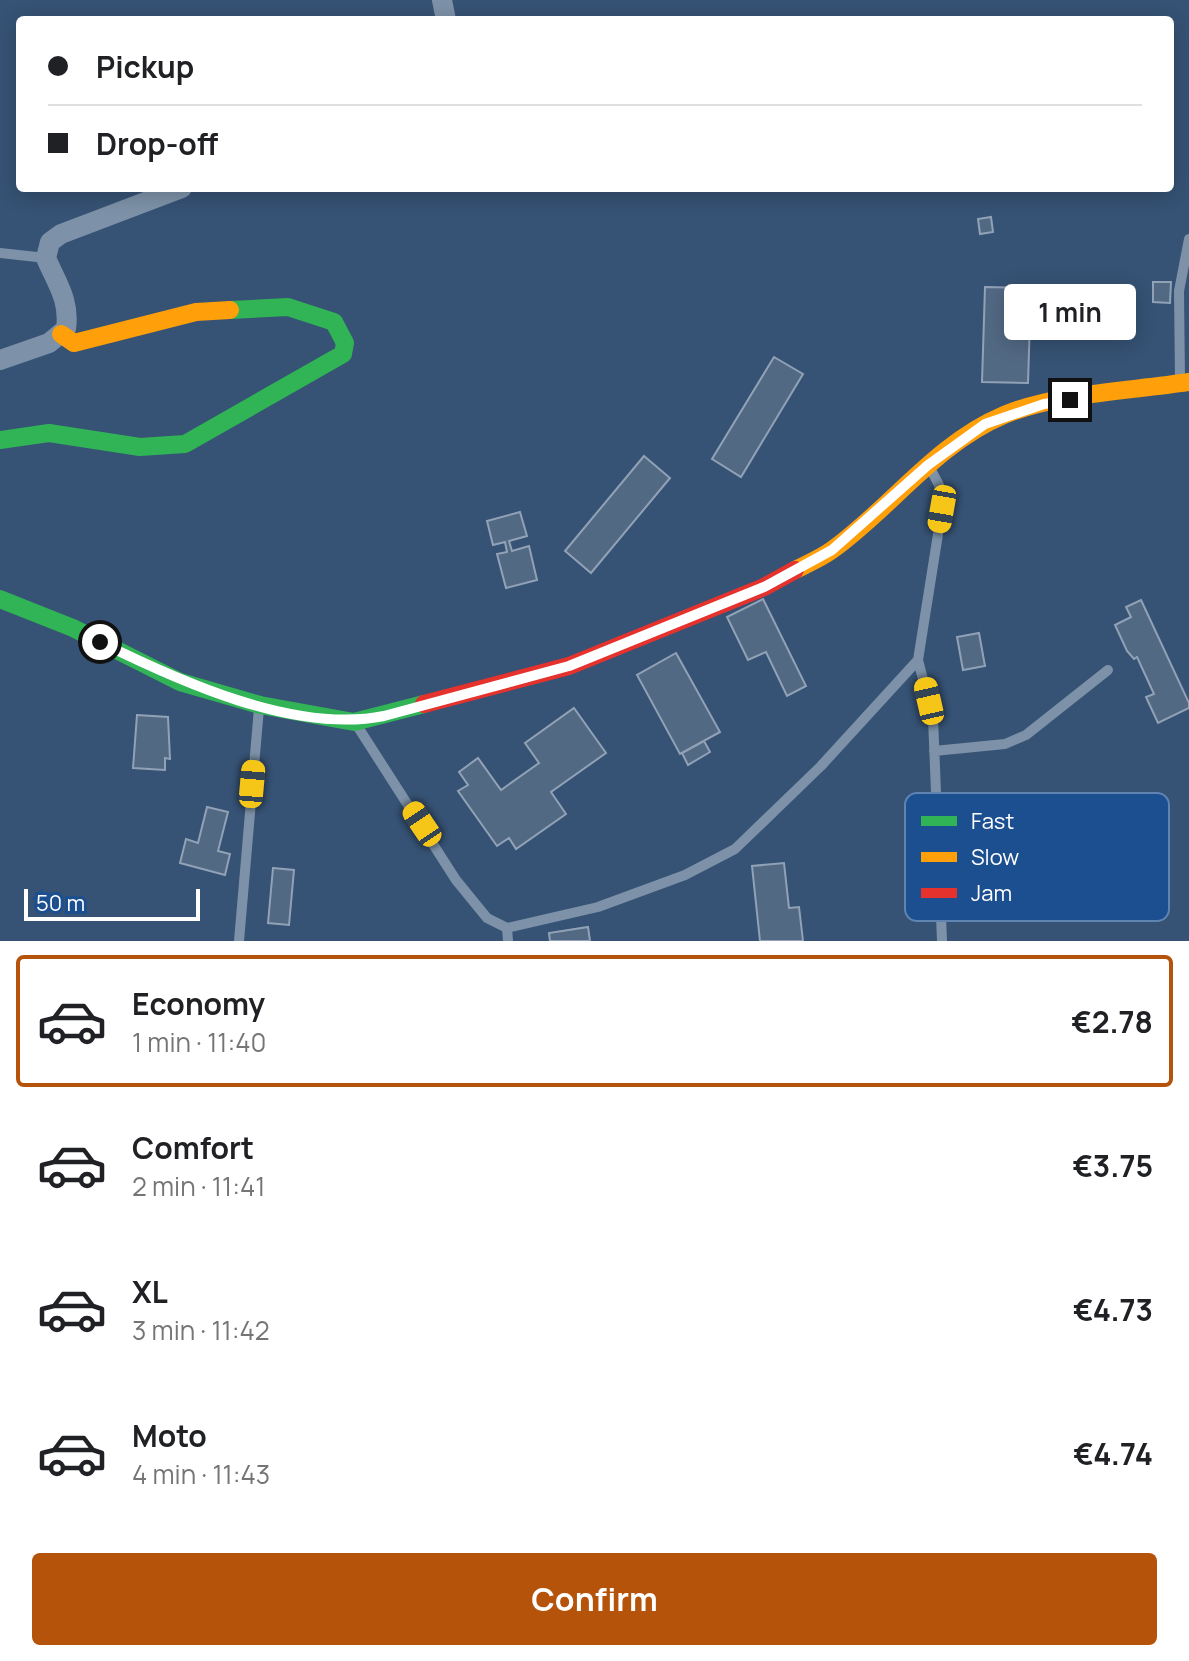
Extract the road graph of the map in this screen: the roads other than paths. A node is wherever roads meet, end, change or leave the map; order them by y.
1 (171, 192) edge
2 (1189, 239) edge
3 (0, 253) edge
4 (46, 258) junction
5 (61, 334) junction
6 (0, 360) edge
7 (1185, 383) edge
8 (0, 440) edge
9 (928, 465) junction
10 (0, 599) edge
11 (918, 660) junction
12 (1108, 670) dead end
13 (260, 705) junction
14 (354, 722) junction
15 (934, 751) junction
16 (936, 793) edge
17 (941, 921) edge
18 (507, 928) junction
19 (239, 941) edge
20 (508, 941) edge
21 (942, 941) edge

1 - 4 street
2 - 7 lane
3 - 4 lane
4 - 5 street
5 - 6 street
5 - 8 street
7 - 9 street
9 - 11 lane
9 - 14 street
10 - 13 street
11 - 15 lane
11 - 18 lane
12 - 15 lane
13 - 14 street
13 - 19 lane
14 - 18 lane
15 - 16 lane
17 - 21 lane
18 - 20 lane

